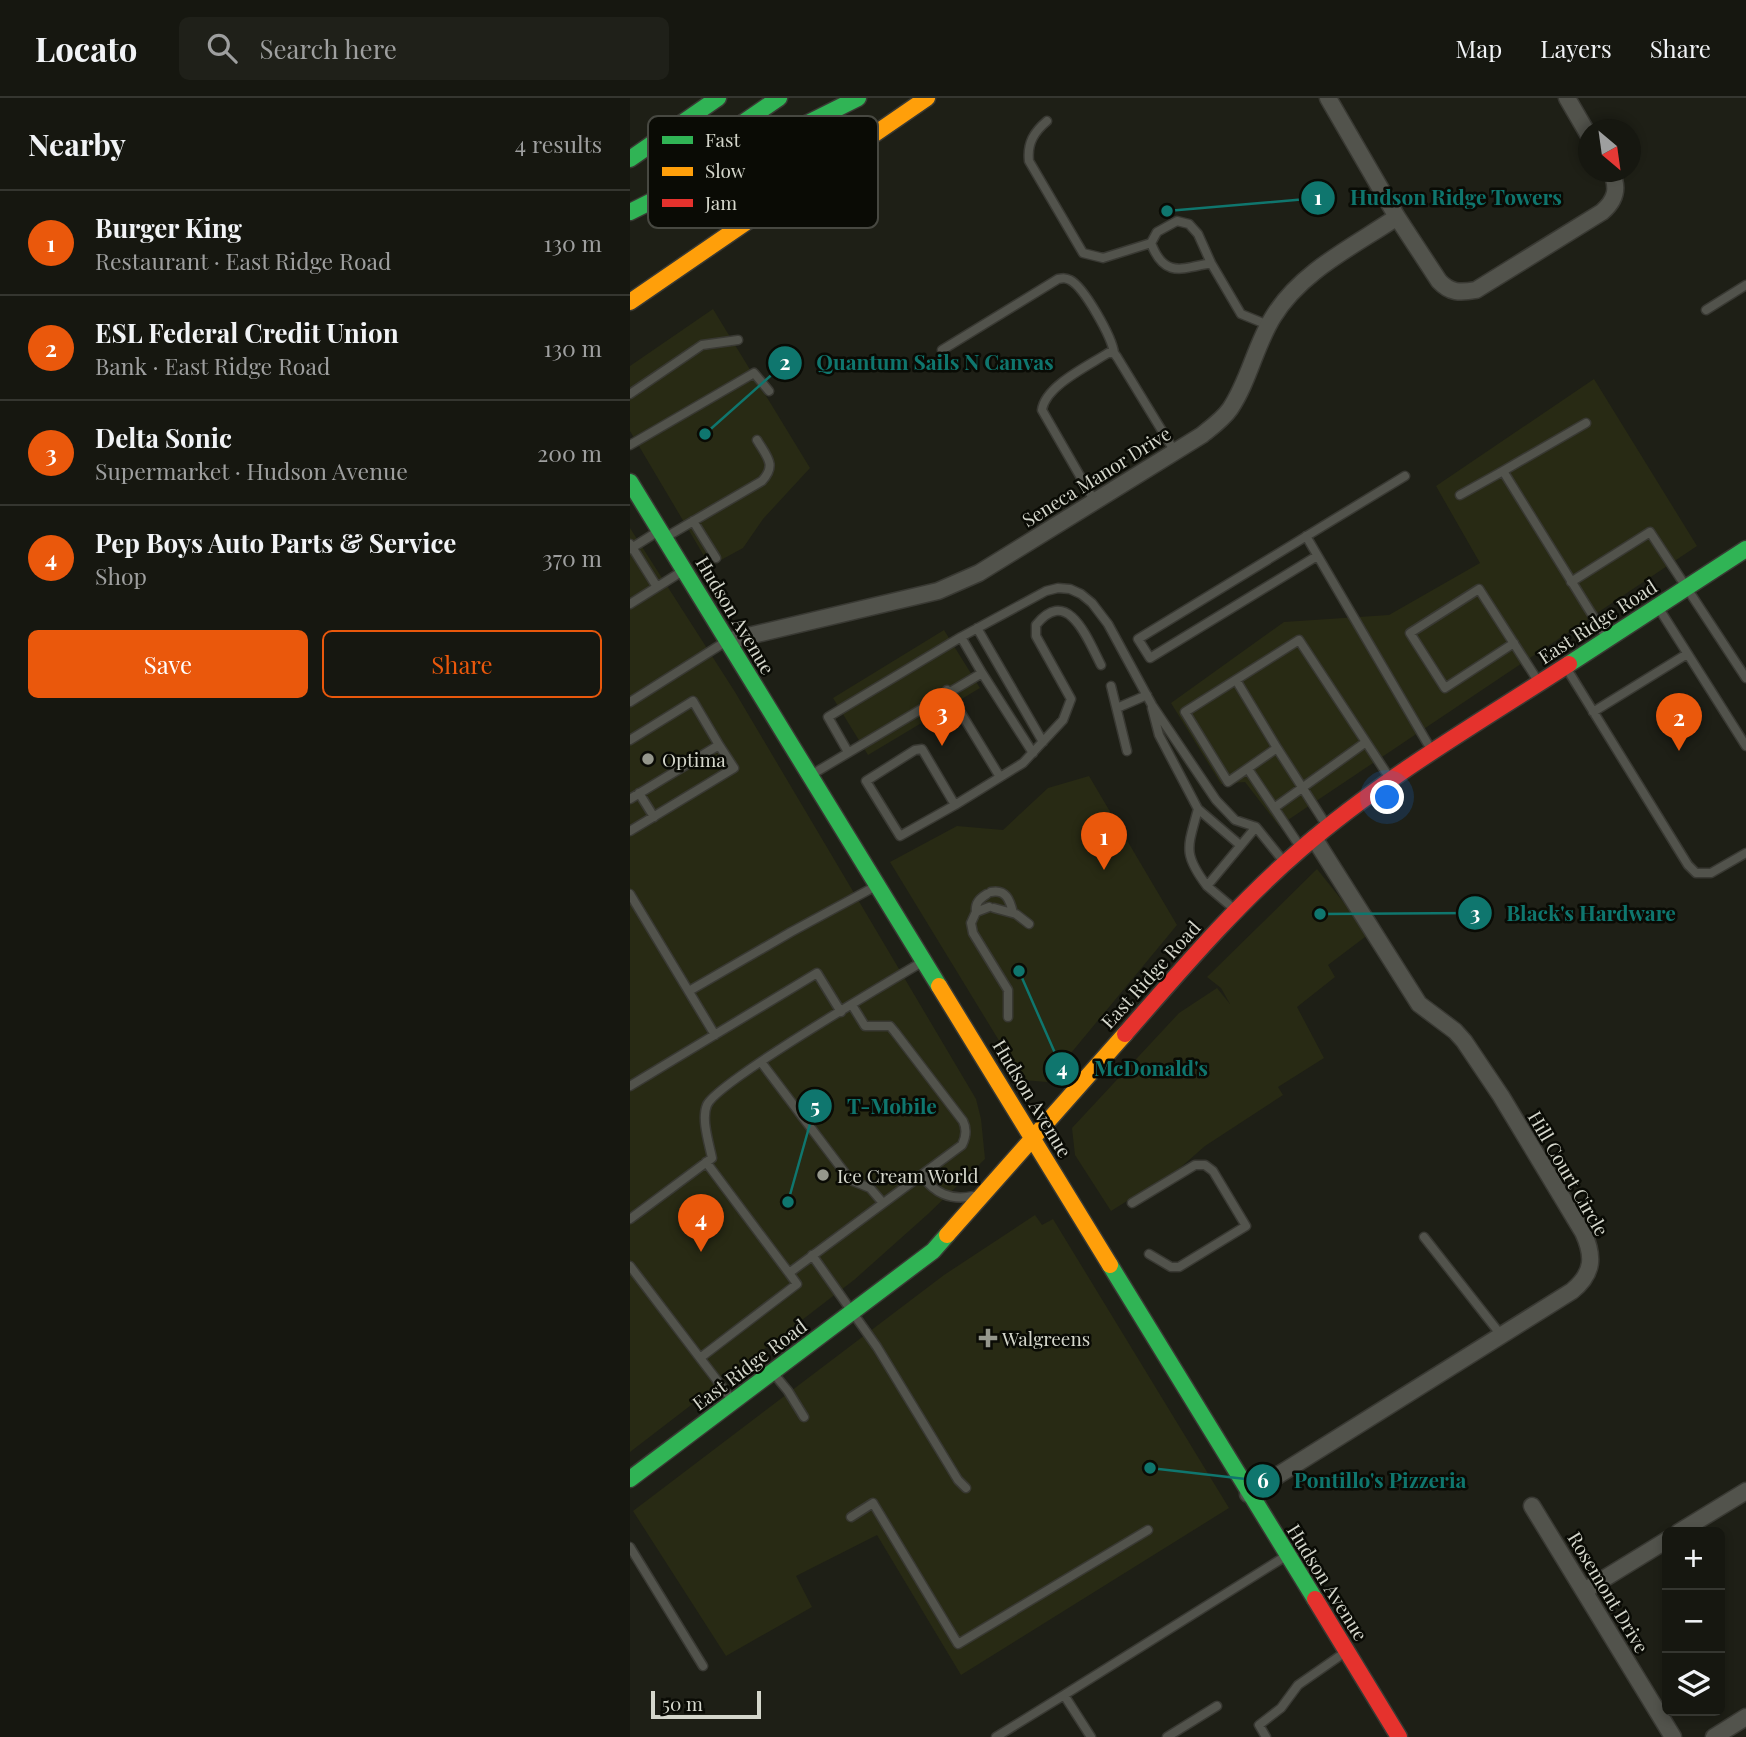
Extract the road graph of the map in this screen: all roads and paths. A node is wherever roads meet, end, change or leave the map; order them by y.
1 (718, 98) edge
2 (779, 98) edge
3 (858, 98) edge
4 (927, 98) edge
5 (1328, 98) edge
6 (1570, 99) edge
7 (667, 114) dead end
8 (665, 116) edge
9 (692, 116) edge
10 (753, 116) edge
11 (822, 116) edge
12 (1580, 119) edge
13 (1047, 121) dead end
14 (648, 130) edge
15 (878, 132) edge
16 (630, 145) edge
17 (648, 147) edge
18 (630, 159) edge
19 (1615, 182) edge
20 (648, 188) edge
21 (630, 200) edge
22 (648, 203) edge
23 (630, 212) edge
24 (1397, 217) junction
25 (738, 228) edge
26 (1151, 243) junction
27 (1211, 263) junction
28 (1746, 285) edge
29 (630, 302) edge
30 (1706, 310) dead end
31 (1268, 325) junction
32 (738, 340) dead end
33 (942, 350) dead end
34 (1114, 353) junction
35 (769, 391) dead end
36 (630, 394) edge
37 (1586, 423) dead end
38 (757, 440) dead end
39 (630, 445) edge
40 (1175, 452) junction
41 (1503, 471) junction
42 (1405, 476) dead end
43 (630, 483) edge
44 (1460, 495) dead end
45 (1095, 502) junction
46 (693, 521) junction
47 (662, 534) junction
48 (1306, 536) junction
49 (631, 547) edge
50 (1746, 549) edge
51 (1317, 556) junction
52 (716, 558) dead end
53 (684, 570) junction
54 (1571, 582) junction
55 (657, 587) junction
56 (1688, 587) junction
57 (630, 604) edge
58 (1658, 606) junction
59 (977, 628) junction
60 (961, 637) junction
61 (1607, 640) junction
62 (727, 641) junction
63 (1514, 643) junction
64 (1687, 654) junction
65 (929, 656) junction
66 (914, 665) junction
67 (933, 665) dead end
68 (1101, 665) dead end
69 (1566, 667) junction
70 (982, 673) junction
71 (919, 674) dead end
72 (896, 676) junction
73 (1746, 678) edge
74 (1236, 680) junction
75 (901, 684) dead end
76 (1540, 684) junction
77 (1111, 687) dead end
78 (877, 688) junction
79 (947, 690) junction
80 (1147, 695) junction
81 (882, 696) dead end
82 (858, 699) junction
83 (630, 702) edge
84 (1152, 705) junction
85 (864, 708) dead end
86 (1117, 708) junction
87 (1593, 712) junction
88 (630, 740) edge
89 (1366, 741) junction
90 (1043, 742) junction
91 (719, 745) junction
92 (1746, 746) edge
93 (1277, 748) junction
94 (1127, 751) dead end
95 (848, 752) junction
96 (1032, 753) junction
97 (1433, 753) junction
98 (1248, 769) junction
99 (810, 775) junction
100 (1000, 777) junction
101 (1391, 780) junction
102 (1301, 787) junction
103 (639, 793) junction
104 (630, 799) edge
105 (956, 805) junction
106 (1274, 808) junction
107 (1198, 809) junction
108 (654, 817) junction
109 (1256, 827) junction
110 (1328, 827) junction
111 (630, 831) edge
112 (1308, 843) junction
113 (1240, 845) junction
114 (1746, 853) edge
115 (1284, 863) junction
116 (878, 885) junction
117 (1207, 886) junction
118 (630, 894) edge
119 (1236, 910) junction
120 (976, 912) junction
121 (1013, 913) junction
122 (1030, 924) dead end
123 (925, 960) junction
124 (689, 991) junction
125 (852, 1005) junction
126 (841, 1012) junction
127 (1008, 1017) dead end
128 (715, 1035) junction
129 (761, 1062) junction
130 (630, 1086) edge
131 (1032, 1137) junction
132 (706, 1162) junction
133 (921, 1175) junction
134 (988, 1188) junction
135 (883, 1203) junction
136 (1132, 1203) dead end
137 (630, 1219) edge
138 (1424, 1237) dead end
139 (1149, 1254) dead end
140 (812, 1255) junction
141 (630, 1266) edge
142 (789, 1273) junction
143 (852, 1313) junction
144 (1501, 1335) junction
145 (700, 1358) junction
146 (773, 1372) junction
147 (734, 1401) junction
148 (804, 1417) dead end
149 (630, 1479) edge
150 (966, 1488) dead end
151 (1746, 1491) edge
152 (1248, 1494) junction
153 (1532, 1506) dead end
154 (851, 1517) dead end
155 (1687, 1527) edge
156 (1148, 1530) dead end
157 (1662, 1542) edge
158 (630, 1548) edge
159 (1287, 1555) junction
160 (1584, 1591) junction
161 (1346, 1652) junction
162 (703, 1665) dead end
163 (1064, 1695) junction
164 (1217, 1706) dead end
165 (1746, 1717) edge
166 (1397, 1736) edge
167 (996, 1737) edge
168 (1091, 1737) edge
169 (1167, 1737) edge
170 (1266, 1737) edge
171 (1673, 1737) edge
172 (1714, 1737) edge

1 - 9 main road
2 - 10 main road
3 - 11 main road
4 - 15 main road
5 - 24 street
6 - 12 street
7 - 8 main road
13 - 26 lane
14 - 16 main road
17 - 18 main road
19 - 24 street
20 - 21 main road
22 - 23 main road
24 - 31 street, Seneca Manor Drive
25 - 29 main road
26 - 27 lane
26 - 27 lane
27 - 31 lane
28 - 30 lane
31 - 40 street, Seneca Manor Drive
32 - 36 lane
33 - 34 lane
34 - 40 lane
34 - 45 lane
35 - 39 lane
37 - 41 lane
38 - 46 lane
40 - 45 street, Seneca Manor Drive
41 - 44 lane
41 - 54 lane
42 - 48 lane
43 - 47 main road, Hudson Avenue
45 - 62 street, Seneca Manor Drive
46 - 47 lane
46 - 52 lane
47 - 49 lane
47 - 53 main road, Hudson Avenue
48 - 51 lane
48 - 51 lane
49 - 55 lane
50 - 56 main road, East Ridge Road
51 - 97 lane
53 - 55 lane
53 - 62 main road, Hudson Avenue
54 - 56 lane
54 - 61 lane
55 - 57 lane
56 - 58 main road, East Ridge Road
56 - 73 lane
58 - 61 main road, East Ridge Road
58 - 64 lane
59 - 60 lane
59 - 80 lane
59 - 90 lane
60 - 65 lane
60 - 70 lane
61 - 69 main road, East Ridge Road
62 - 83 lane
62 - 99 main road, Hudson Avenue
63 - 63 lane
63 - 76 lane
64 - 87 lane
64 - 92 lane
65 - 66 lane
65 - 67 lane
66 - 71 lane
66 - 72 lane
68 - 90 lane
69 - 76 main road, East Ridge Road
69 - 87 lane
70 - 79 lane
70 - 96 lane
72 - 75 lane
72 - 78 lane
74 - 89 lane
74 - 93 lane
74 - 98 lane
76 - 97 main road, East Ridge Road
77 - 86 lane
78 - 81 lane
78 - 82 lane
79 - 95 lane
79 - 100 lane
80 - 84 lane
80 - 86 lane
82 - 85 lane
82 - 95 lane
84 - 107 lane
84 - 109 lane
86 - 94 lane
87 - 114 lane
88 - 91 lane
89 - 101 lane
89 - 102 lane
90 - 96 lane
91 - 103 lane
91 - 108 lane
93 - 98 lane
93 - 102 lane
95 - 99 lane
96 - 100 lane
97 - 101 main road, East Ridge Road
98 - 106 lane
99 - 116 main road, Hudson Avenue
100 - 105 lane
101 - 110 main road, East Ridge Road
102 - 106 lane
102 - 110 lane
103 - 104 lane
103 - 108 lane
105 - 105 lane
106 - 112 lane
107 - 113 lane
107 - 117 lane
108 - 111 lane
109 - 113 lane
109 - 115 lane
110 - 112 main road, East Ridge Road
112 - 115 main road, East Ridge Road
112 - 144 street, Hill Court Circle
113 - 117 lane
115 - 119 main road, East Ridge Road
116 - 123 main road, Hudson Avenue
116 - 124 lane
117 - 119 lane
118 - 124 lane
119 - 131 main road, East Ridge Road
120 - 121 lane
120 - 121 lane
120 - 127 lane
121 - 122 lane
123 - 125 lane
123 - 131 main road, Hudson Avenue
124 - 128 lane
125 - 126 lane
125 - 133 lane
126 - 128 lane
126 - 129 lane
128 - 130 lane
129 - 132 lane
129 - 135 lane
131 - 134 main road, East Ridge Road
131 - 152 main road, Hudson Avenue
132 - 137 lane
132 - 142 lane
133 - 134 lane
133 - 135 lane
134 - 143 main road, East Ridge Road
135 - 140 lane
136 - 139 lane
138 - 144 lane
140 - 142 lane
140 - 143 lane
141 - 145 lane
142 - 145 lane
143 - 146 main road, East Ridge Road
143 - 150 lane
144 - 152 street, Hill Court Circle
145 - 147 lane
146 - 147 main road, East Ridge Road
146 - 148 lane
147 - 149 main road, East Ridge Road
151 - 155 street
152 - 159 main road, Hudson Avenue
153 - 160 street, Rosemont Drive
154 - 156 lane
157 - 160 street
158 - 162 lane
159 - 161 main road, Hudson Avenue
159 - 163 lane
160 - 171 street, Rosemont Drive
161 - 166 main road, Hudson Avenue
161 - 170 lane
163 - 167 lane
163 - 168 lane
164 - 169 lane
165 - 172 street

